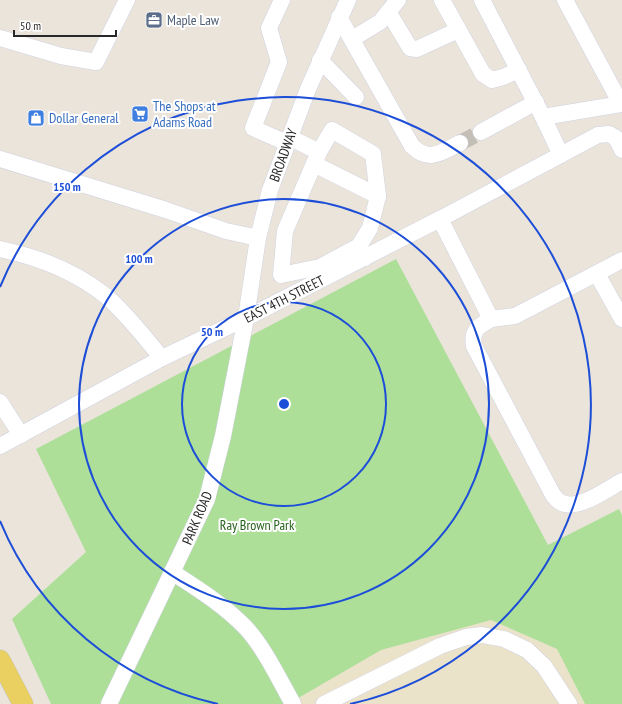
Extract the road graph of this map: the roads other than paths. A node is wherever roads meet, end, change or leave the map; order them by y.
1 (127, 0) edge
2 (282, 0) edge
3 (348, 0) edge
4 (398, 0) edge
5 (442, 0) edge
6 (482, 0) edge
7 (565, 0) edge
8 (389, 13) junction
9 (339, 17) junction
10 (458, 30) junction
11 (0, 38) edge
12 (352, 39) junction
13 (320, 60) junction
14 (519, 70) junction
15 (356, 97) dead end
16 (536, 102) junction
17 (622, 104) edge
18 (543, 117) junction
19 (481, 132) tunnel mouth
20 (288, 140) junction
21 (460, 143) tunnel mouth
22 (622, 150) edge
23 (561, 155) junction
24 (316, 158) junction
25 (0, 159) edge
26 (378, 196) junction
27 (440, 219) junction
28 (285, 231) junction
29 (259, 233) junction
30 (0, 249) edge
31 (362, 252) junction
32 (622, 260) edge
33 (597, 274) junction
34 (246, 318) junction
35 (491, 319) junction
36 (622, 319) edge
37 (162, 358) junction
38 (0, 402) edge
39 (21, 435) junction
40 (0, 446) edge
41 (622, 481) edge
42 (172, 572) junction
43 (0, 660) edge
44 (23, 704) edge
45 (109, 704) edge
46 (293, 704) edge
47 (324, 704) edge
48 (569, 704) edge

1 - 11 street
2 - 20 street
3 - 9 street, BROADWAY
4 - 8 street
5 - 10 street
6 - 14 street
7 - 17 street
8 - 10 street
8 - 12 street
9 - 12 street
9 - 13 street, BROADWAY
10 - 14 street
12 - 21 street
13 - 15 street
13 - 20 street, BROADWAY
14 - 16 street
16 - 18 street
16 - 19 street
17 - 18 street
18 - 23 street
20 - 24 street
20 - 29 street, BROADWAY
22 - 23 street, EAST 4TH STREET
23 - 27 street, EAST 4TH STREET
24 - 26 street
24 - 26 street
24 - 28 street
25 - 29 street
26 - 31 street
27 - 31 street, EAST 4TH STREET
27 - 35 street
28 - 29 street
28 - 31 street
29 - 34 street, BROADWAY
30 - 37 street
31 - 34 street, EAST 4TH STREET
32 - 33 street
33 - 35 street
33 - 36 street
34 - 37 street, EAST 4TH STREET
34 - 42 street, PARK ROAD
35 - 41 street
37 - 39 street, EAST 4TH STREET
38 - 39 street
39 - 40 street, EAST 4TH STREET
42 - 45 street, PARK ROAD
42 - 46 street
43 - 44 main road
47 - 48 street

